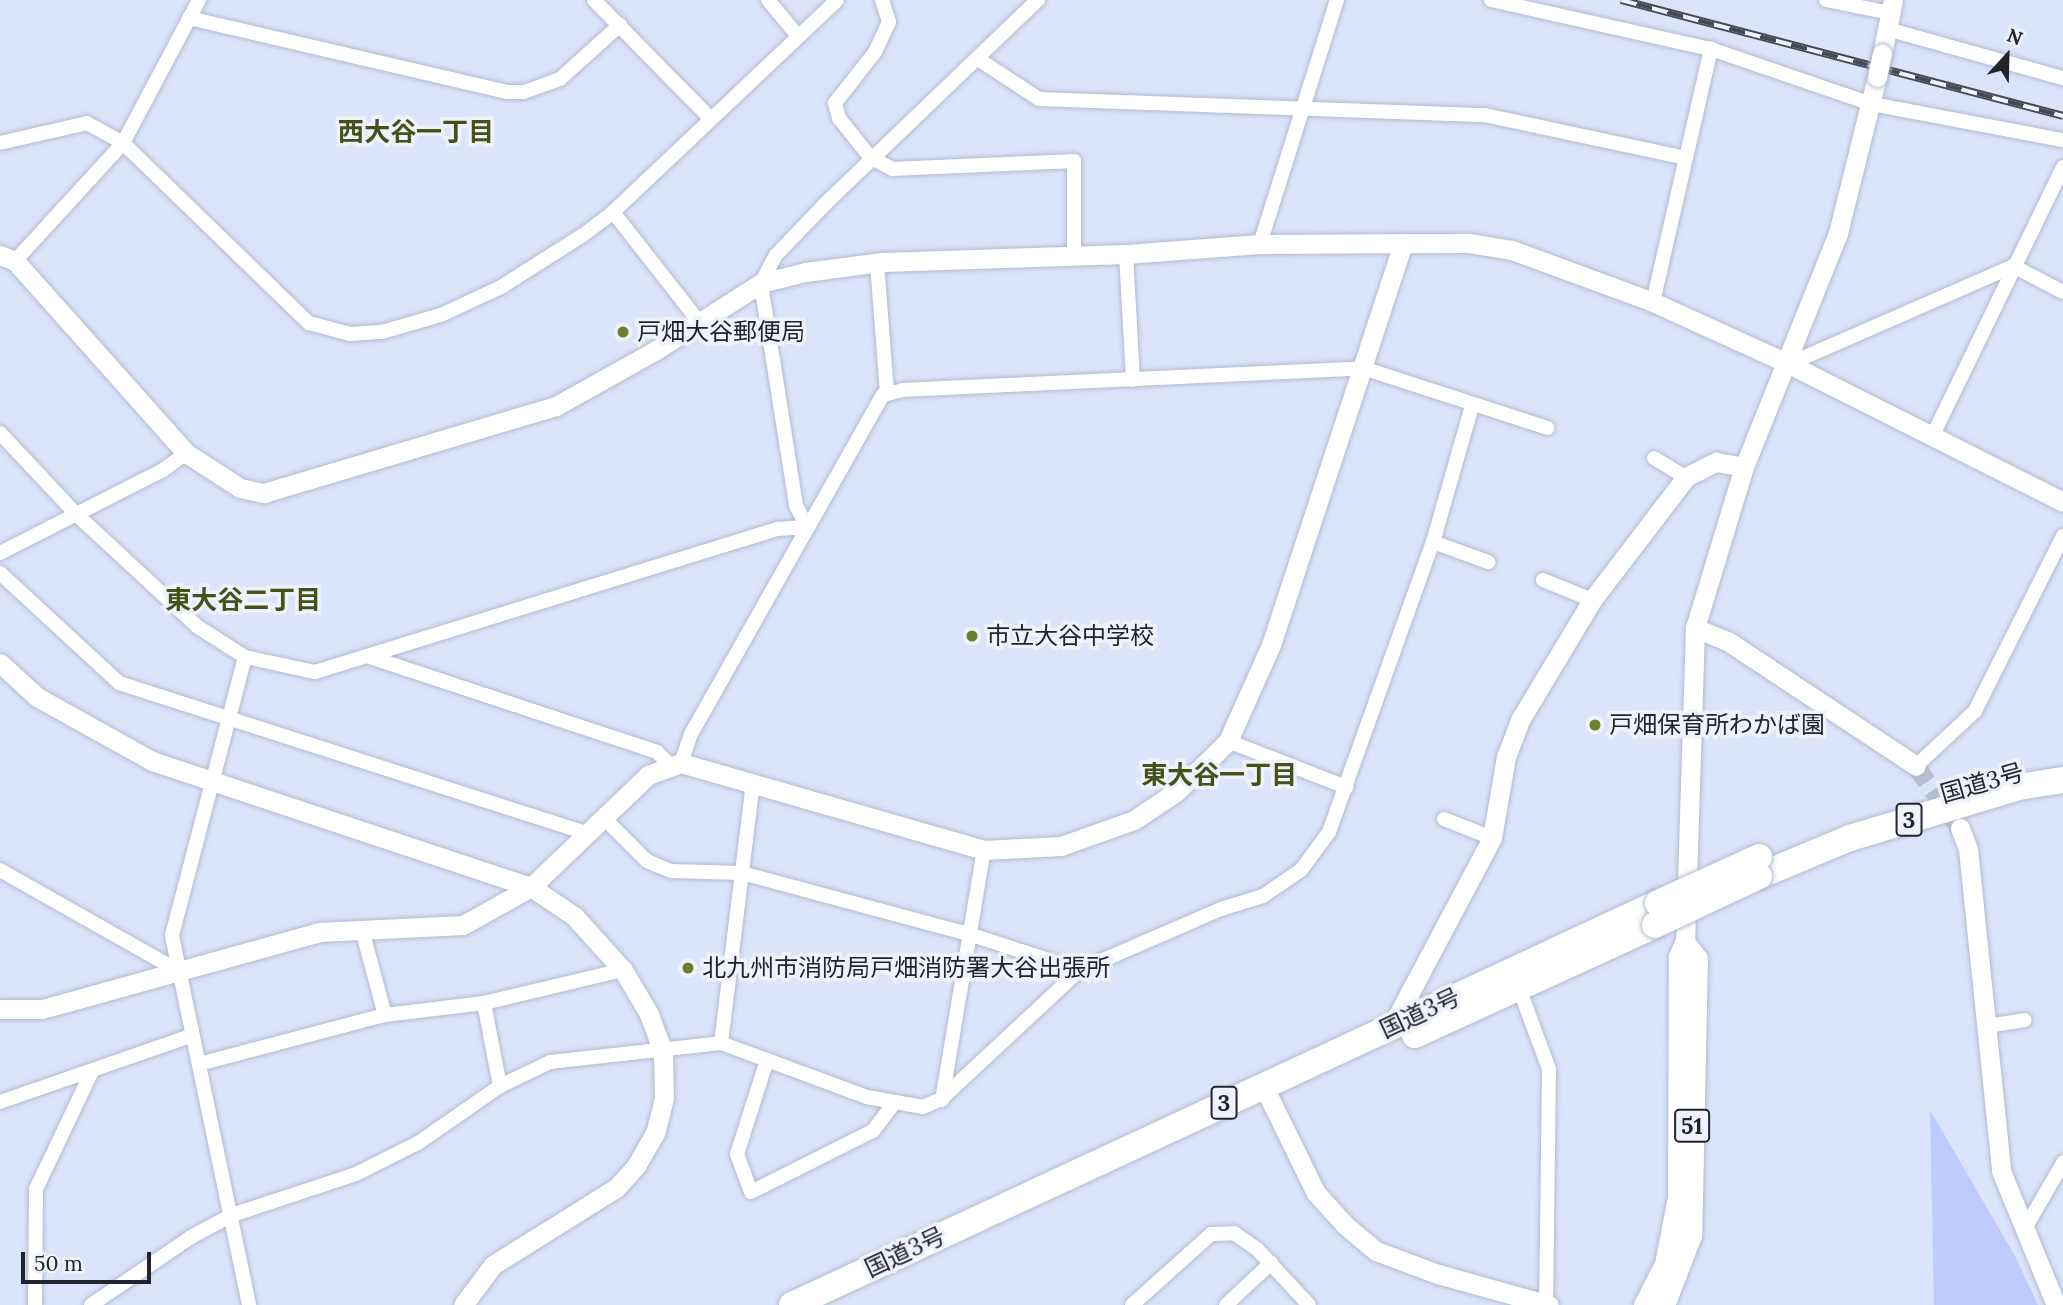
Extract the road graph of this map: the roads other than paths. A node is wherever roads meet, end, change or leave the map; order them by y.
1 (199, 0) edge
2 (594, 0) edge
3 (768, 0) edge
4 (837, 0) edge
5 (882, 0) edge
6 (1038, 0) edge
7 (1337, 0) edge
8 (1490, 0) edge
9 (1826, 0) edge
10 (1890, 14) edge
11 (189, 18) junction
12 (620, 25) junction
13 (798, 36) junction
14 (1711, 49) junction
15 (978, 59) junction
16 (2063, 78) edge
17 (1872, 104) junction
18 (1304, 106) junction
19 (709, 117) junction
20 (2063, 140) edge
21 (0, 143) edge
22 (123, 143) junction
23 (870, 157) junction
24 (1685, 158) junction
25 (2063, 167) edge
26 (613, 212) junction
27 (1404, 243) junction
28 (1260, 244) junction
29 (1126, 254) junction
30 (1074, 256) junction
31 (7, 258) edge
32 (877, 263) junction
33 (2013, 266) junction
34 (761, 283) junction
35 (2063, 292) edge
36 (1653, 302) junction
37 (700, 323) junction
38 (1789, 364) junction
39 (1363, 368) junction
40 (1133, 380) junction
41 (887, 394) junction
42 (1472, 405) junction
43 (1548, 428) dead end
44 (0, 433) edge
45 (1932, 437) junction
46 (186, 453) junction
47 (1654, 458) dead end
48 (1744, 467) junction
49 (1686, 477) junction
50 (2063, 502) edge
51 (76, 514) junction
52 (807, 527) junction
53 (2063, 536) edge
54 (1433, 542) junction
55 (0, 553) edge
56 (1488, 562) dead end
57 (0, 573) edge
58 (1543, 580) dead end
59 (1592, 600) junction
60 (1695, 628) junction
61 (367, 656) junction
62 (245, 657) junction
63 (0, 663) edge
64 (229, 716) junction
65 (1228, 741) junction
66 (2063, 763) edge
67 (675, 764) junction
68 (1916, 766) joint
69 (2063, 780) edge
70 (212, 782) junction
71 (753, 783) junction
72 (1346, 787) junction
73 (603, 817) junction
74 (1444, 819) dead end
75 (1960, 828) tunnel mouth
76 (585, 833) junction
77 (1492, 838) junction
78 (985, 850) junction
79 (1759, 867) junction
80 (0, 870) edge
81 (742, 873) junction
82 (531, 887) junction
83 (1656, 914) junction
84 (362, 930) junction
85 (972, 934) junction
86 (1685, 945) junction
87 (177, 970) junction
88 (623, 970) junction
89 (1080, 970) junction
90 (1519, 988) junction
91 (484, 1003) junction
92 (0, 1009) edge
93 (385, 1015) junction
94 (2025, 1020) dead end
95 (1392, 1026) junction
96 (1987, 1026) junction
97 (191, 1036) junction
98 (721, 1043) junction
99 (663, 1052) junction
100 (767, 1060) junction
101 (198, 1064) junction
102 (92, 1071) junction
103 (500, 1086) junction
104 (1267, 1093) junction
105 (0, 1102) edge
106 (895, 1102) junction
107 (943, 1102) junction
108 (2063, 1163) edge
109 (232, 1215) junction
110 (2024, 1230) junction
111 (1270, 1263) junction
112 (461, 1304) edge
113 (1547, 1304) edge
114 (35, 1305) edge
115 (91, 1305) edge
116 (249, 1305) edge
117 (792, 1305) edge
118 (830, 1305) edge
119 (1132, 1305) edge
120 (1226, 1305) edge
121 (1309, 1305) edge
122 (1645, 1305) edge
123 (1663, 1305) edge
124 (2056, 1305) edge

1 - 11 street
2 - 12 street
3 - 13 street
4 - 13 street
5 - 23 street
6 - 15 street
7 - 18 street
8 - 14 street
9 - 10 street
10 - 16 street
10 - 17 street, bridge
11 - 12 street
11 - 22 street
12 - 19 street
13 - 19 street
14 - 17 street
14 - 24 street
15 - 18 street
15 - 23 street
17 - 20 street
17 - 38 street
18 - 24 street
18 - 28 street
19 - 26 street
21 - 22 street
22 - 26 street
22 - 31 street
23 - 30 street
23 - 34 street
24 - 36 street
25 - 33 street
26 - 37 street
27 - 28 street
27 - 36 street
27 - 39 street
28 - 29 street
29 - 30 street
29 - 40 street
30 - 32 street
31 - 46 street
32 - 34 street
32 - 41 street
33 - 35 street
33 - 38 street
33 - 45 street
34 - 37 street
34 - 52 street
36 - 38 street
37 - 46 street
38 - 45 street
38 - 48 street
39 - 40 street
39 - 42 street
39 - 65 street
40 - 41 street
41 - 52 street
42 - 43 street
42 - 54 street
44 - 51 street
45 - 50 street
46 - 51 street
47 - 49 street
48 - 49 street
48 - 60 street
49 - 59 street
51 - 55 street
51 - 62 street
52 - 61 street
52 - 67 street
53 - 68 street
54 - 56 street
54 - 72 street
57 - 64 street
58 - 59 street
59 - 77 street
60 - 68 street
60 - 86 street
61 - 62 street
61 - 67 street
62 - 64 street
63 - 70 street
64 - 70 street
64 - 76 street
65 - 72 street
65 - 78 street
66 - 79 highway, 国道3号 / 3
67 - 71 street
67 - 73 street
69 - 79 highway, 国道3号 / 3
70 - 82 street
70 - 87 street
71 - 78 street
71 - 81 street
72 - 89 street
73 - 76 street
73 - 81 street
74 - 77 street
75 - 96 street
76 - 82 street
77 - 95 street
78 - 85 street
79 - 83 highway, 国道3号 / 3, bridge
80 - 87 street
81 - 85 street
81 - 98 street
82 - 84 street
82 - 88 street
83 - 90 highway, 国道3号 / 3
83 - 95 highway, 国道3号 / 3
84 - 87 street
84 - 93 street
85 - 89 street
85 - 107 street
86 - 122 main road, 51
86 - 123 main road, 51
87 - 92 street
87 - 97 street
88 - 91 street
88 - 99 street
89 - 107 street
90 - 104 highway, 国道3号 / 3
90 - 113 street
91 - 93 street
91 - 103 street
93 - 101 street
94 - 96 street
95 - 104 highway, 国道3号 / 3
96 - 110 street
97 - 101 street
97 - 102 street
98 - 99 street
98 - 100 street
99 - 103 street
99 - 112 street
100 - 106 street
100 - 106 street
101 - 109 street
102 - 105 street
102 - 114 street
103 - 109 street
104 - 113 street
104 - 117 highway, 国道3号 / 3
104 - 118 highway, 国道3号 / 3
106 - 107 street
108 - 110 street
109 - 115 street
109 - 116 street
110 - 124 street
111 - 119 street
111 - 120 street
111 - 121 street

